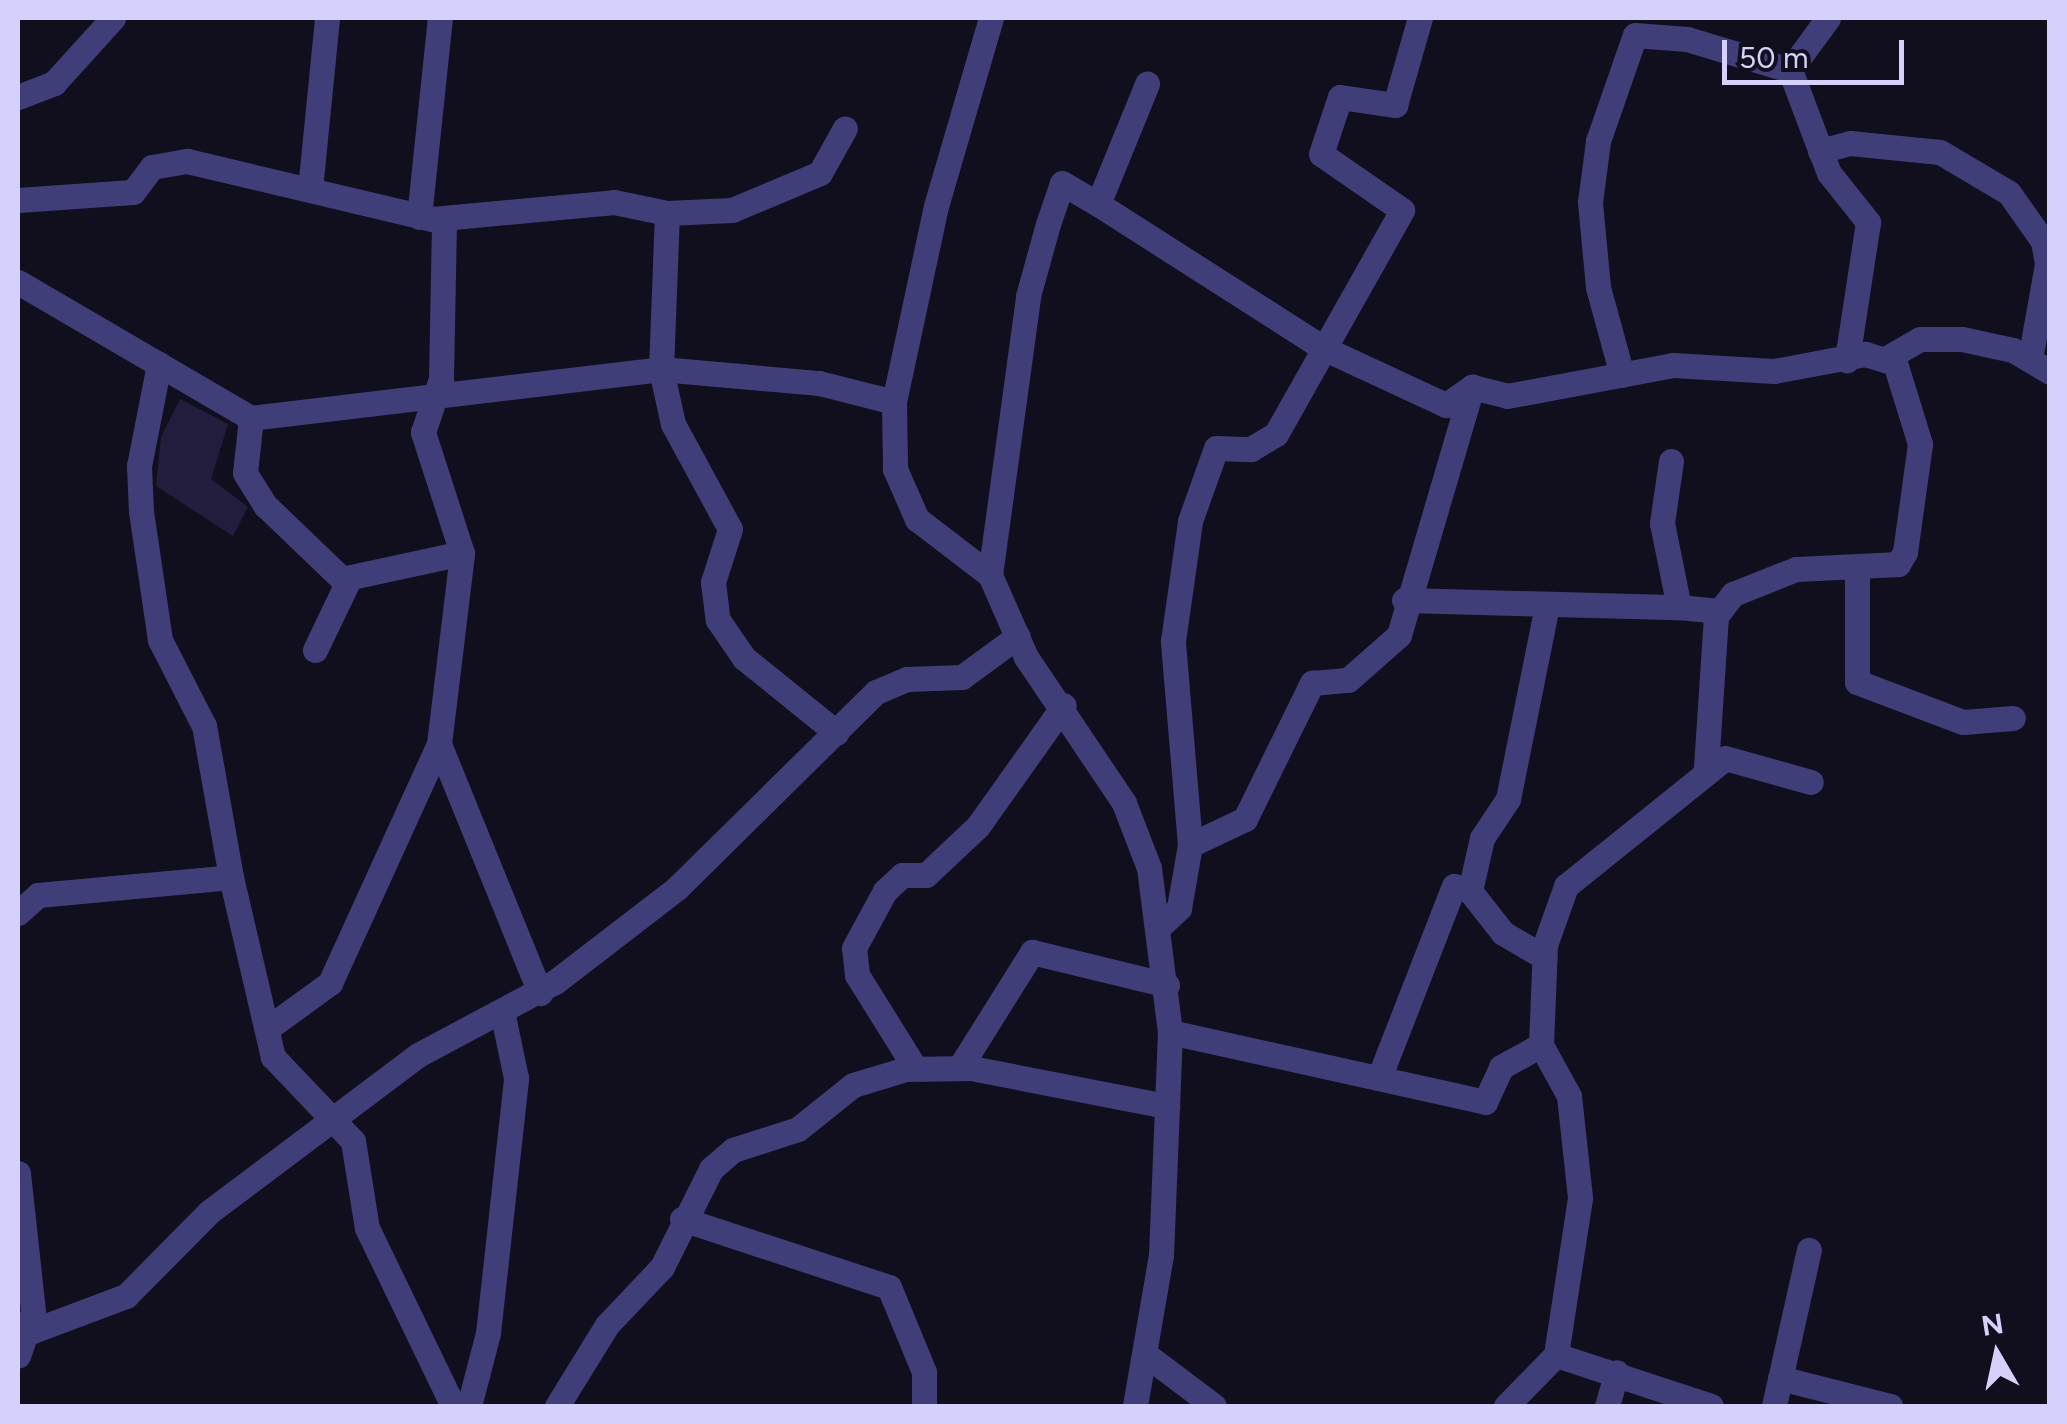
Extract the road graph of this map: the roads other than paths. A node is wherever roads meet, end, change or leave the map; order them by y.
1 (113, 18) edge
2 (328, 18) edge
3 (440, 18) edge
4 (992, 18) edge
5 (1420, 18) edge
6 (1828, 18) edge
7 (1790, 70) junction
8 (1146, 84) dead end
9 (18, 97) edge
10 (845, 128) dead end
11 (1820, 151) junction
12 (310, 189) junction
13 (18, 200) edge
14 (1098, 204) junction
15 (667, 214) junction
16 (432, 218) junction
17 (18, 282) edge
18 (1323, 348) junction
19 (1885, 359) junction
20 (1847, 360) junction
21 (160, 364) junction
22 (2040, 365) edge
23 (662, 369) junction
24 (1622, 375) junction
25 (1472, 387) junction
26 (435, 397) junction
27 (894, 402) junction
28 (251, 418) junction
29 (1671, 461) dead end
30 (462, 554) junction
31 (1857, 566) junction
32 (990, 575) junction
33 (350, 580) junction
34 (1404, 600) junction
35 (1547, 606) junction
36 (1679, 607) junction
37 (1720, 611) junction
38 (1018, 636) junction
39 (315, 650) dead end
40 (1064, 706) junction
41 (2013, 718) dead end
42 (837, 733) junction
43 (439, 744) junction
44 (1706, 768) junction
45 (1811, 782) dead end
46 (1190, 845) junction
47 (231, 877) junction
48 (1470, 891) junction
49 (19, 904) edge
50 (1160, 925) junction
51 (1544, 957) junction
52 (1168, 985) junction
53 (540, 992) junction
54 (504, 1016) junction
55 (268, 1028) junction
56 (1170, 1032) junction
57 (1541, 1044) junction
58 (915, 1068) junction
59 (960, 1068) junction
60 (1379, 1078) junction
61 (1167, 1106) junction
62 (336, 1120) junction
63 (18, 1173) edge
64 (682, 1219) junction
65 (24, 1245) edge
66 (1809, 1250) dead end
67 (30, 1332) junction
68 (1145, 1354) junction
69 (1556, 1355) junction
70 (18, 1356) edge
71 (1617, 1372) junction
72 (1780, 1378) junction
73 (1701, 1405) edge
74 (453, 1406) edge
75 (469, 1406) edge
76 (557, 1406) edge
77 (924, 1406) edge
78 (1135, 1406) edge
79 (1214, 1406) edge
80 (1506, 1406) edge
81 (1607, 1406) edge
82 (1774, 1406) edge
83 (1890, 1406) edge

1 - 9 street
2 - 12 street
3 - 16 street
4 - 27 street
5 - 18 street
6 - 7 street
7 - 11 street
7 - 24 street
8 - 14 street
10 - 15 street
11 - 20 street
11 - 22 street
12 - 13 street
12 - 16 street
14 - 18 street
14 - 32 street
15 - 16 street
15 - 23 street
16 - 26 street
17 - 21 street
18 - 25 street
18 - 46 street
19 - 20 street
19 - 22 street
19 - 31 street
20 - 24 street
21 - 28 street
21 - 47 street
23 - 26 street
23 - 27 street
23 - 42 street
24 - 25 street
25 - 34 street
26 - 28 street
26 - 30 street
27 - 32 street
28 - 33 street
29 - 36 street
30 - 33 street
30 - 43 street
31 - 37 street
31 - 41 street
32 - 38 street
33 - 39 street
34 - 35 street
34 - 46 street
35 - 36 street
35 - 48 street
36 - 37 street
37 - 44 street
38 - 40 street
38 - 42 street
40 - 50 street
40 - 58 street
42 - 53 street
43 - 53 street
43 - 55 street
44 - 45 street
44 - 51 street
46 - 50 street
47 - 49 street
47 - 55 street
48 - 51 street
48 - 60 street
50 - 52 street
51 - 57 street
52 - 56 street
52 - 59 street
53 - 54 street
54 - 62 street
54 - 75 street
55 - 62 street
56 - 60 street
56 - 61 street
57 - 60 street
57 - 69 street
58 - 59 street
58 - 64 street
59 - 61 street
61 - 68 street
62 - 67 street
62 - 74 street
63 - 65 street
64 - 76 street
64 - 77 street
65 - 67 street
66 - 72 street
67 - 70 street
68 - 78 street
68 - 79 street
69 - 71 street
69 - 80 street
71 - 73 street
71 - 81 street
72 - 82 street
72 - 83 street

